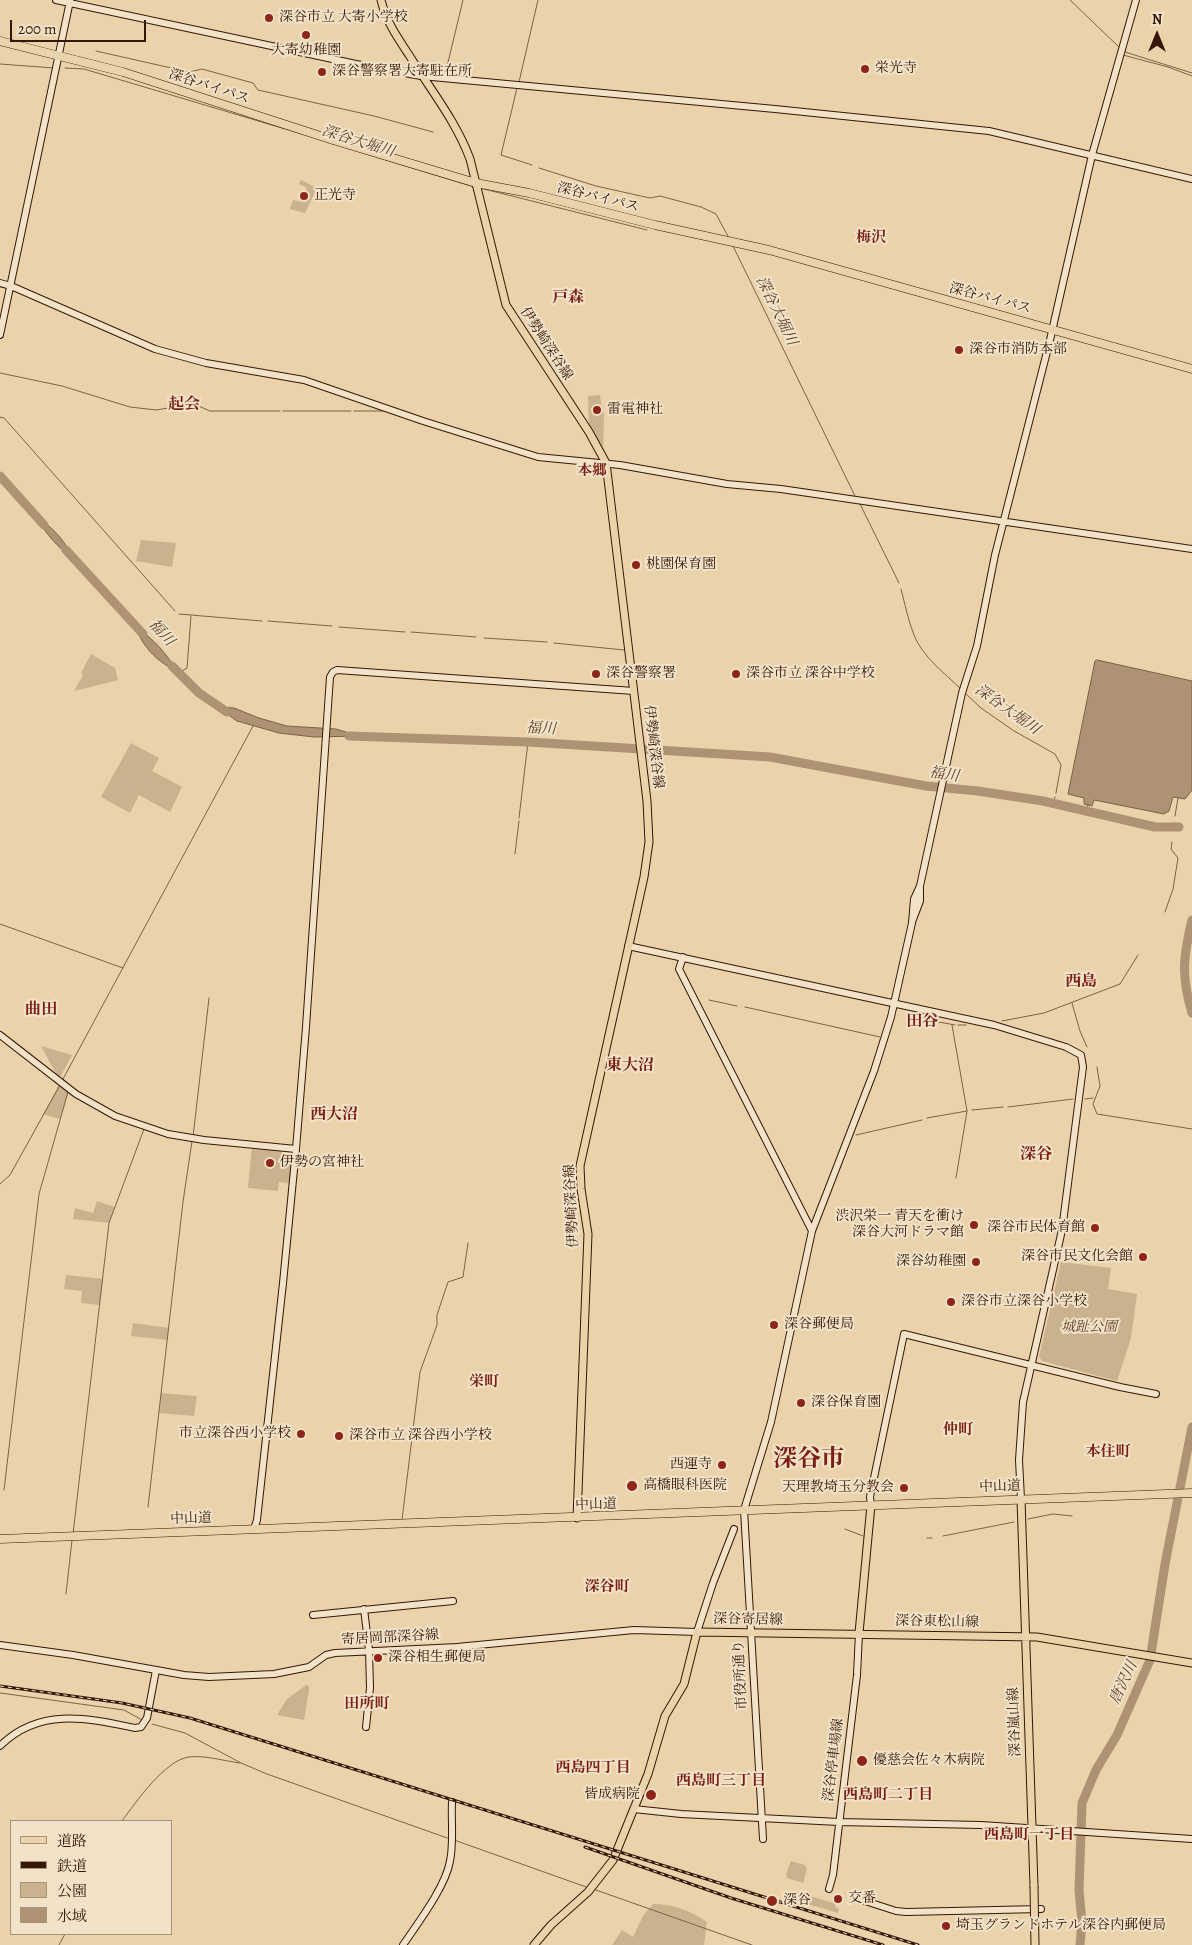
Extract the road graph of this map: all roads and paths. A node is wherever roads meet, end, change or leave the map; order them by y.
1 (56, 0) edge
2 (381, 0) edge
3 (1136, 0) edge
4 (70, 2) edge
5 (0, 41) edge
6 (59, 55) junction
7 (421, 76) junction
8 (1092, 155) junction
9 (1192, 179) edge
10 (476, 183) junction
11 (0, 283) edge
12 (11, 286) junction
13 (1052, 329) junction
14 (0, 335) edge
15 (1192, 369) edge
16 (606, 463) junction
17 (1003, 522) junction
18 (1192, 549) edge
19 (634, 691) junction
20 (628, 946) junction
21 (683, 957) junction
22 (895, 1003) junction
23 (0, 1034) edge
24 (296, 1149) junction
25 (812, 1232) junction
26 (1030, 1364) junction
27 (1156, 1394) dead end
28 (1189, 1493) edge
29 (1021, 1499) junction
30 (871, 1505) junction
31 (744, 1510) junction
32 (577, 1518) junction
33 (254, 1529) junction
34 (734, 1529) dead end
35 (0, 1539) edge
36 (453, 1601) dead end
37 (364, 1609) junction
38 (313, 1615) dead end
39 (697, 1632) junction
40 (752, 1633) junction
41 (859, 1633) junction
42 (1026, 1636) junction
43 (0, 1645) edge
44 (369, 1650) junction
45 (1192, 1663) edge
46 (156, 1670) junction
47 (366, 1727) dead end
48 (0, 1746) edge
49 (452, 1802) dead end
50 (634, 1809) junction
51 (762, 1817) junction
52 (839, 1822) junction
53 (1032, 1828) junction
54 (1192, 1838) edge
55 (763, 1839) dead end
56 (829, 1889) dead end
57 (862, 1900) dead end
58 (1041, 1909) dead end
59 (403, 1945) edge
60 (534, 1945) edge
61 (1035, 1945) edge

1 - 4 street
2 - 7 main road, 伊勢崎深谷線
3 - 8 street
4 - 6 street
4 - 7 street
5 - 6 highway, 深谷バイパス
6 - 10 highway, 深谷バイパス
6 - 12 street
7 - 8 street
7 - 10 main road, 伊勢崎深谷線
8 - 9 street
8 - 13 street
10 - 13 highway, 深谷バイパス
10 - 16 main road, 伊勢崎深谷線
11 - 12 street
12 - 14 street
12 - 16 street
13 - 15 highway, 深谷バイパス
13 - 17 street
16 - 17 street
16 - 19 main road, 伊勢崎深谷線
17 - 18 street
17 - 22 street
19 - 20 main road, 伊勢崎深谷線
19 - 24 street
20 - 21 street
20 - 32 main road, 伊勢崎深谷線
21 - 22 street
21 - 25 street
22 - 25 street
22 - 26 street
23 - 24 street
24 - 33 street
25 - 31 street
26 - 27 street
26 - 29 street
26 - 30 street
28 - 29 highway, 中山道
29 - 30 highway, 中山道
29 - 42 main road, 深谷嵐山線
30 - 31 highway, 中山道
30 - 41 main road
31 - 32 highway, 中山道
31 - 40 street, 市役所通り
32 - 33 highway, 中山道
33 - 35 highway, 中山道
34 - 39 street
36 - 37 street
37 - 38 street
37 - 44 street
39 - 40 main road, 深谷寄居線
39 - 44 street, 寄居岡部深谷線
39 - 50 main road, 深谷寄居線
40 - 41 main road, 深谷寄居線
40 - 51 street, 市役所通り
41 - 42 main road, 深谷東松山線
41 - 52 street, 深谷停車場線
42 - 45 main road, 深谷東松山線
42 - 53 main road, 深谷嵐山線
43 - 46 street, 寄居岡部深谷線
44 - 46 street, 寄居岡部深谷線
44 - 47 street
46 - 48 street
49 - 59 street
50 - 51 street
50 - 60 main road, 深谷寄居線
51 - 52 street
51 - 55 street, 市役所通り
52 - 53 street
52 - 56 street, 深谷停車場線
53 - 54 street
53 - 61 main road, 深谷嵐山線, bridge
57 - 58 street

